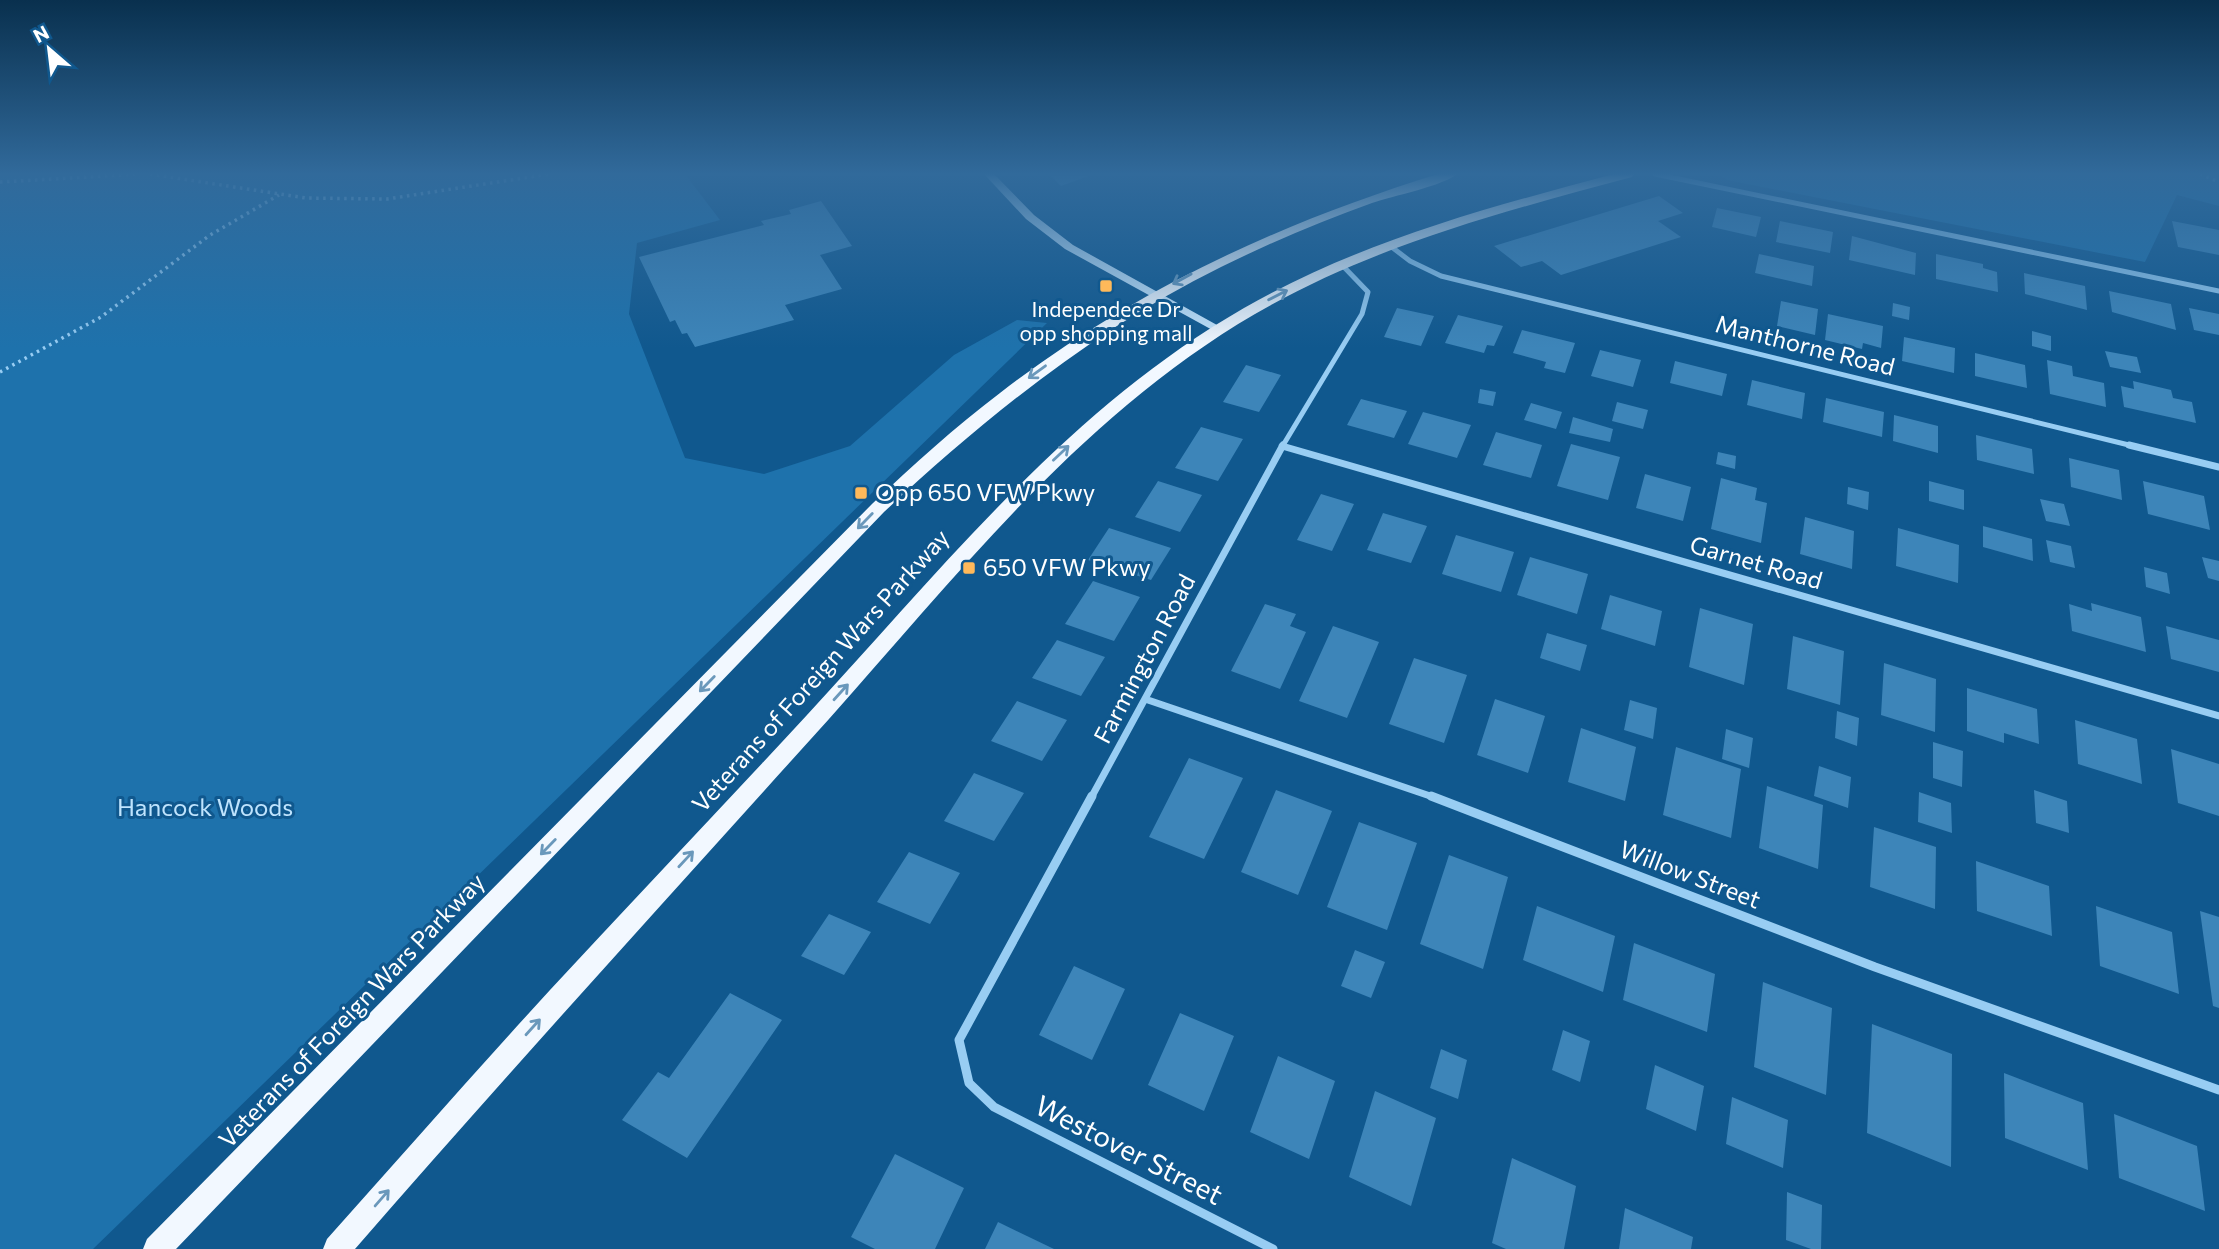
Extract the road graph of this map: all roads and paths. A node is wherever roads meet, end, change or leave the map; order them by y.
1 (215, 232) edge
2 (1050, 232) edge
3 (1281, 232) edge
4 (1425, 232) edge
5 (1929, 232) edge
6 (1389, 245) junction
7 (1342, 265) junction
8 (2219, 291) edge
9 (1156, 294) junction
10 (1220, 330) junction
11 (0, 372) edge
12 (1282, 446) junction
13 (2219, 467) edge
14 (1145, 699) junction
15 (2219, 716) edge
16 (969, 1083) joint
17 (2219, 1090) edge
18 (157, 1249) edge
19 (337, 1249) edge
20 (1273, 1249) edge

1 - 11 path
2 - 9 main road
3 -> 9 highway, Veterans of Foreign Wars Parkway
4 - 6 highway, Veterans of Foreign Wars Parkway
5 - 8 street
6 - 7 highway, Veterans of Foreign Wars Parkway
6 - 13 street, Manthorne Road
10 -> 7 highway, Veterans of Foreign Wars Parkway
7 - 12 street, Farmington Road
9 - 10 main road
9 -> 18 highway, Veterans of Foreign Wars Parkway
19 -> 10 highway, Veterans of Foreign Wars Parkway
12 - 14 street, Farmington Road
12 - 15 street, Garnet Road
14 - 16 street, Farmington Road
14 - 17 street, Willow Street
16 - 20 street, Westover Street

